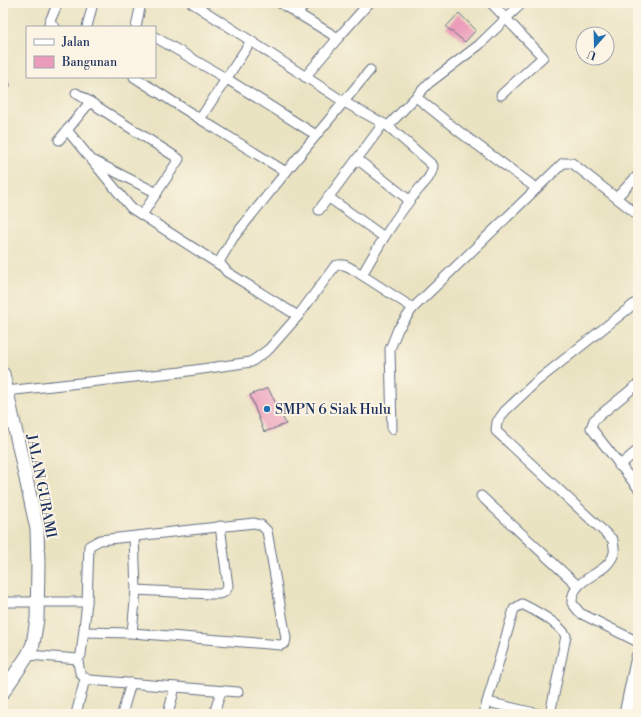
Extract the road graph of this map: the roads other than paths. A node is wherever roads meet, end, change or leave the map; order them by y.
1 (58, 3) edge
2 (93, 3) edge
3 (141, 3) edge
4 (192, 3) edge
5 (280, 3) edge
6 (306, 3) edge
7 (369, 3) edge
8 (491, 3) edge
9 (522, 3) edge
10 (297, 14) junction
11 (506, 18) junction
12 (54, 26) edge
13 (87, 26) edge
14 (136, 26) edge
15 (156, 38) edge
16 (338, 38) junction
17 (251, 41) junction
18 (370, 70) dead end
19 (305, 77) junction
20 (136, 78) edge
21 (227, 79) junction
22 (76, 93) dead end
23 (501, 95) dead end
24 (416, 97) junction
25 (90, 102) junction
26 (344, 102) junction
27 (200, 119) junction
28 (385, 125) junction
29 (67, 130) junction
30 (316, 136) junction
31 (59, 140) dead end
32 (90, 158) junction
33 (356, 160) junction
34 (286, 172) junction
35 (638, 175) edge
36 (536, 188) junction
37 (157, 193) junction
38 (328, 197) junction
39 (617, 197) junction
40 (409, 200) junction
41 (319, 210) dead end
42 (142, 215) junction
43 (638, 215) edge
44 (384, 237) junction
45 (220, 265) junction
46 (362, 275) junction
47 (638, 301) edge
48 (413, 308) junction
49 (298, 316) junction
50 (3, 374) edge
51 (638, 384) edge
52 (6, 391) junction
53 (392, 429) dead end
54 (638, 450) edge
55 (619, 466) junction
56 (638, 488) edge
57 (481, 496) dead end
58 (220, 526) junction
59 (134, 537) junction
60 (577, 585) junction
61 (136, 590) junction
62 (37, 601) junction
63 (3, 602) edge
64 (87, 602) junction
65 (84, 632) junction
66 (132, 633) junction
67 (638, 642) edge
68 (28, 655) junction
69 (638, 657) edge
70 (78, 659) junction
71 (85, 679) junction
72 (130, 683) junction
73 (175, 687) junction
74 (221, 691) junction
75 (3, 692) edge
76 (238, 692) dead end
77 (487, 702) junction
78 (76, 714) edge
79 (122, 714) edge
80 (168, 714) edge
81 (214, 714) edge
82 (484, 714) edge
83 (538, 714) edge
84 (550, 714) edge
85 (626, 714) edge

1 - 12 street
2 - 13 street
3 - 14 street
4 - 17 street
5 - 10 street
6 - 10 street
7 - 16 street
8 - 11 street
9 - 11 street
10 - 16 street
11 - 23 street
11 - 24 street
15 - 21 street
16 - 19 street
17 - 19 street
17 - 21 street
18 - 26 street
19 - 26 street
20 - 27 street
21 - 27 street
21 - 30 street
22 - 25 street
24 - 28 street
24 - 36 street
25 - 29 street
25 - 37 street
26 - 28 street
26 - 30 street
27 - 34 street
28 - 33 street
28 - 40 street
29 - 31 street
29 - 32 street
30 - 34 street
32 - 37 street
32 - 42 street
33 - 38 street
33 - 40 street
34 - 45 street
35 - 39 street
36 - 39 street
36 - 48 street
37 - 42 street
38 - 41 street
38 - 44 street
39 - 43 street
40 - 44 street
42 - 45 street
44 - 46 street
45 - 49 street
46 - 48 street
46 - 49 street
47 - 60 street
48 - 53 street
49 - 52 street
50 - 52 street, JALAN GURAMI
51 - 55 street
52 - 62 street, JALAN GURAMI
54 - 55 street
55 - 56 street
57 - 60 street
58 - 59 street
58 - 61 street
58 - 66 street
59 - 61 street
59 - 64 street
60 - 67 street
61 - 66 street
62 - 63 street
62 - 64 street
62 - 68 street, JALAN GURAMI
64 - 65 street
65 - 66 street
65 - 70 street
68 - 70 street
68 - 75 street, JALAN GURAMI
69 - 85 street
70 - 71 street
71 - 72 street
71 - 78 street
72 - 73 street
72 - 79 street
73 - 74 street
73 - 80 street
74 - 76 street
74 - 81 street
77 - 82 street
77 - 83 street
77 - 84 street

